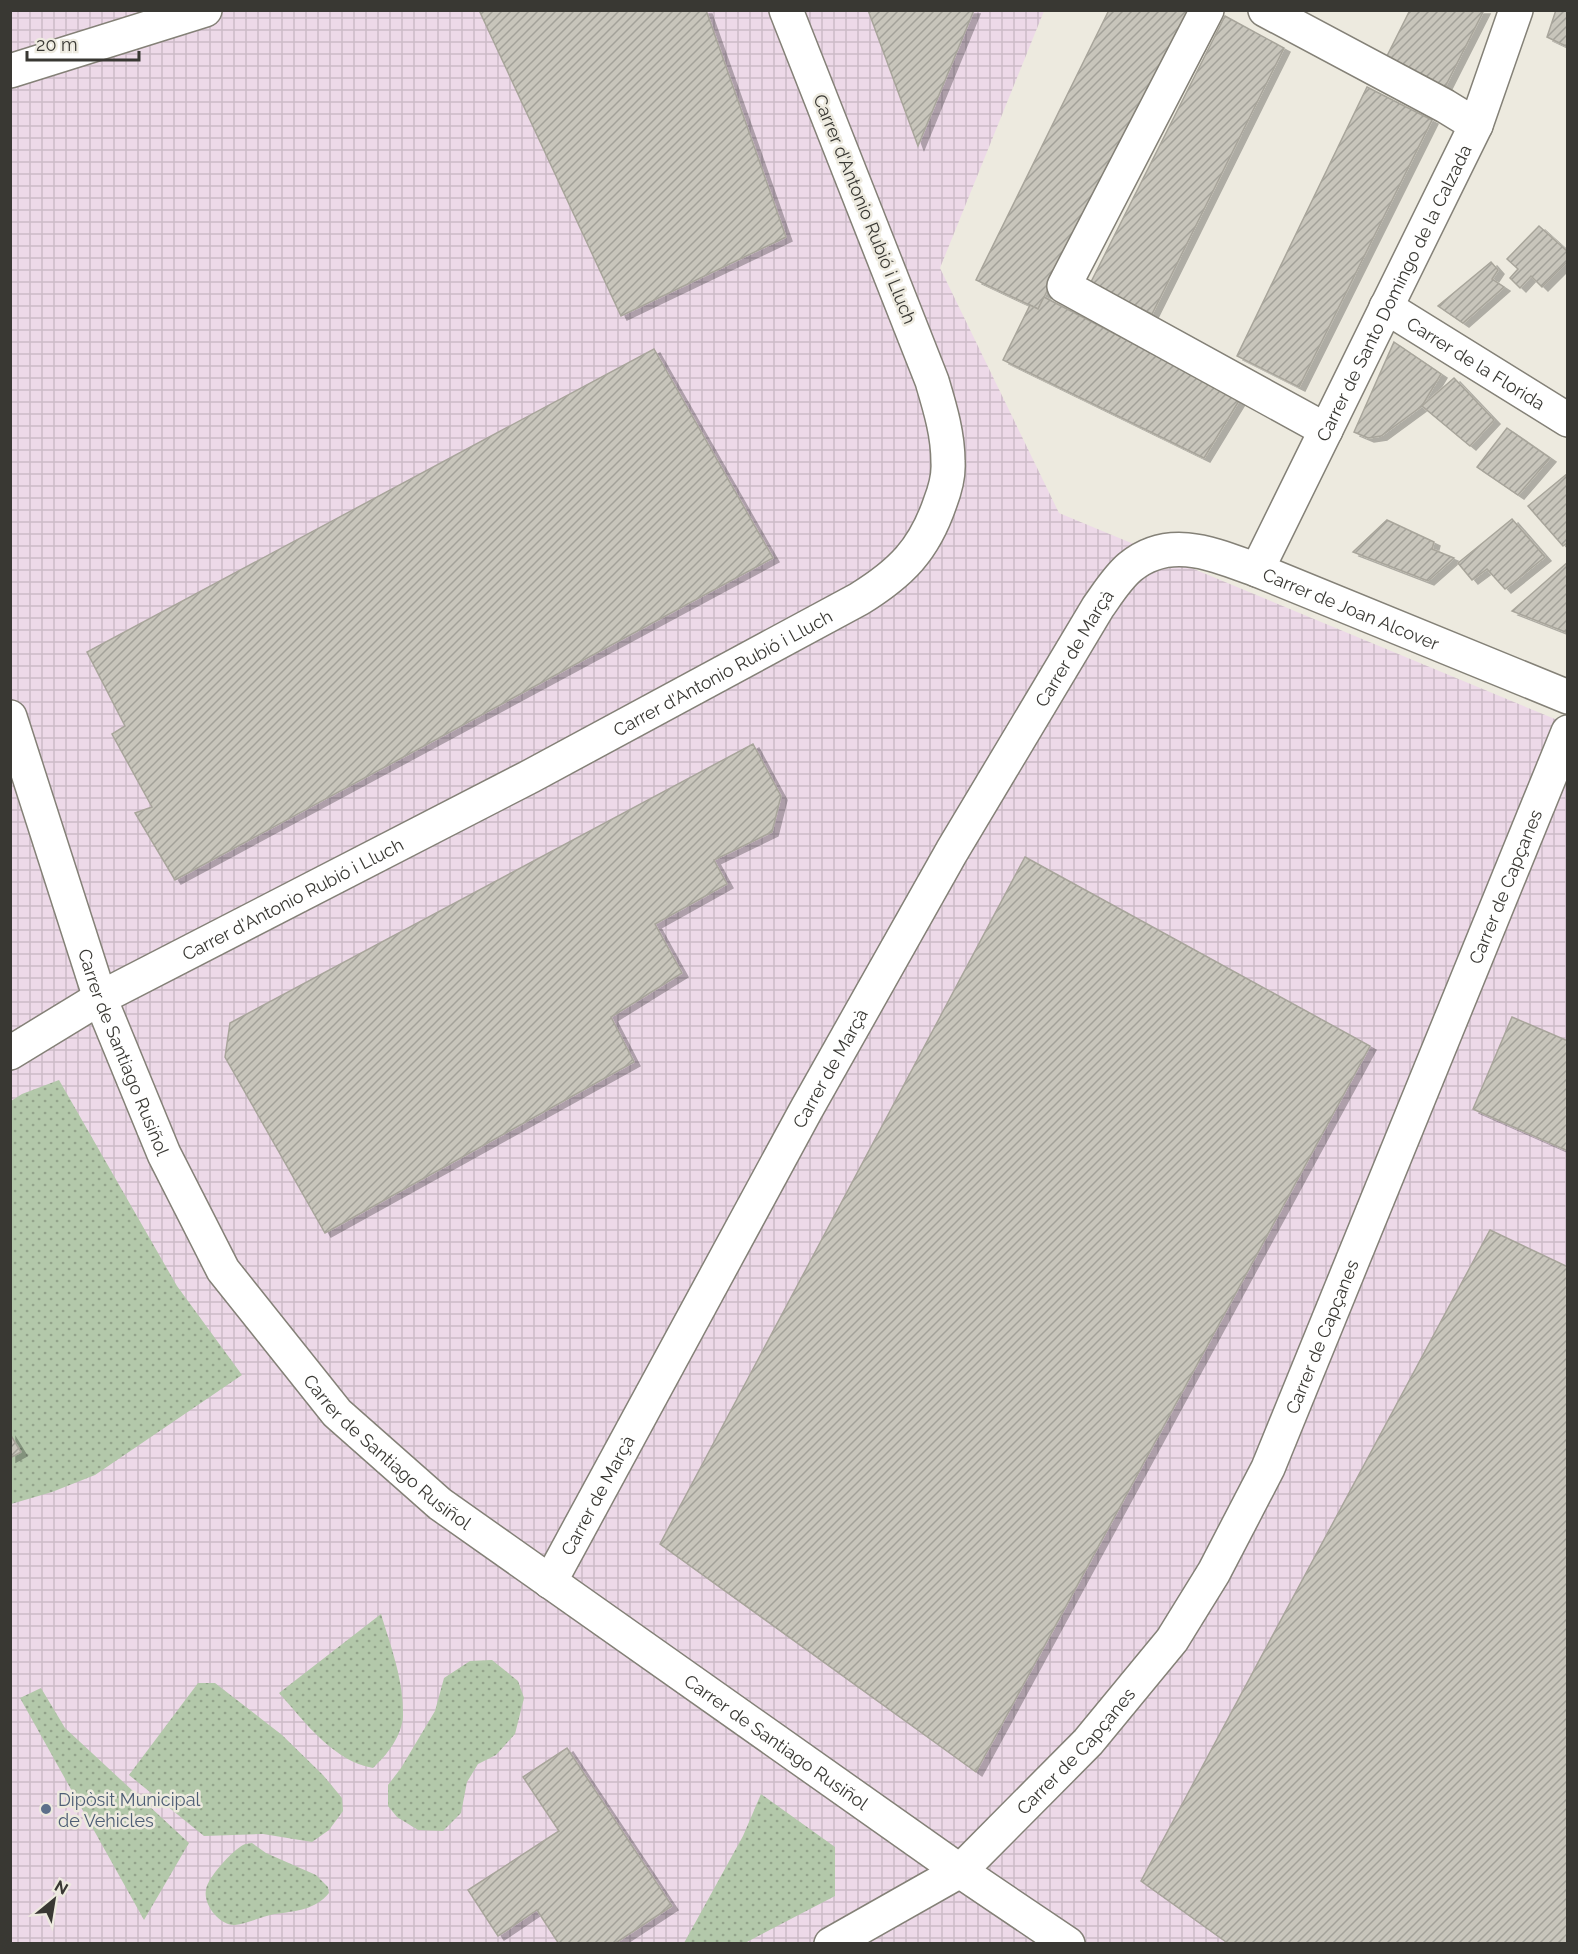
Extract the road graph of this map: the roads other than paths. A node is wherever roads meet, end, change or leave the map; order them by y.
1 (205, 10) edge
2 (786, 10) edge
3 (1207, 10) edge
4 (1265, 10) edge
5 (1516, 10) edge
6 (10, 71) edge
7 (1476, 125) junction
8 (1386, 307) junction
9 (1568, 420) edge
10 (1326, 430) junction
11 (1131, 566) joint
12 (1257, 570) junction
13 (1568, 697) edge
14 (10, 717) edge
15 (1568, 732) edge
16 (100, 998) junction
17 (10, 1053) edge
18 (550, 1582) junction
19 (960, 1871) junction
20 (831, 1944) edge
21 (1068, 1944) edge

1 - 6 street
2 - 16 street, Carrer d'Antonio Rubió i Lluch
3 - 10 street
4 - 7 street
5 - 7 street, Carrer de Santo Domingo de la Calzada
7 - 8 street, Carrer de Santo Domingo de la Calzada
8 - 9 street, Carrer de la Florida
8 - 10 street, Carrer de Santo Domingo de la Calzada
10 - 12 street, Carrer de Santo Domingo de la Calzada
11 - 12 street, Carrer de Joan Alcover
11 - 18 street, Carrer de Marçà
12 - 13 street, Carrer de Joan Alcover
14 - 16 street, Carrer de Santiago Rusiñol
15 - 19 street, Carrer de Capçanes
16 - 17 street, Carrer d'Antonio Rubió i Lluch
16 - 18 street, Carrer de Santiago Rusiñol
18 - 19 street, Carrer de Santiago Rusiñol
19 - 20 street, Carrer de Capçanes
19 - 21 street, Carrer de Santiago Rusiñol

